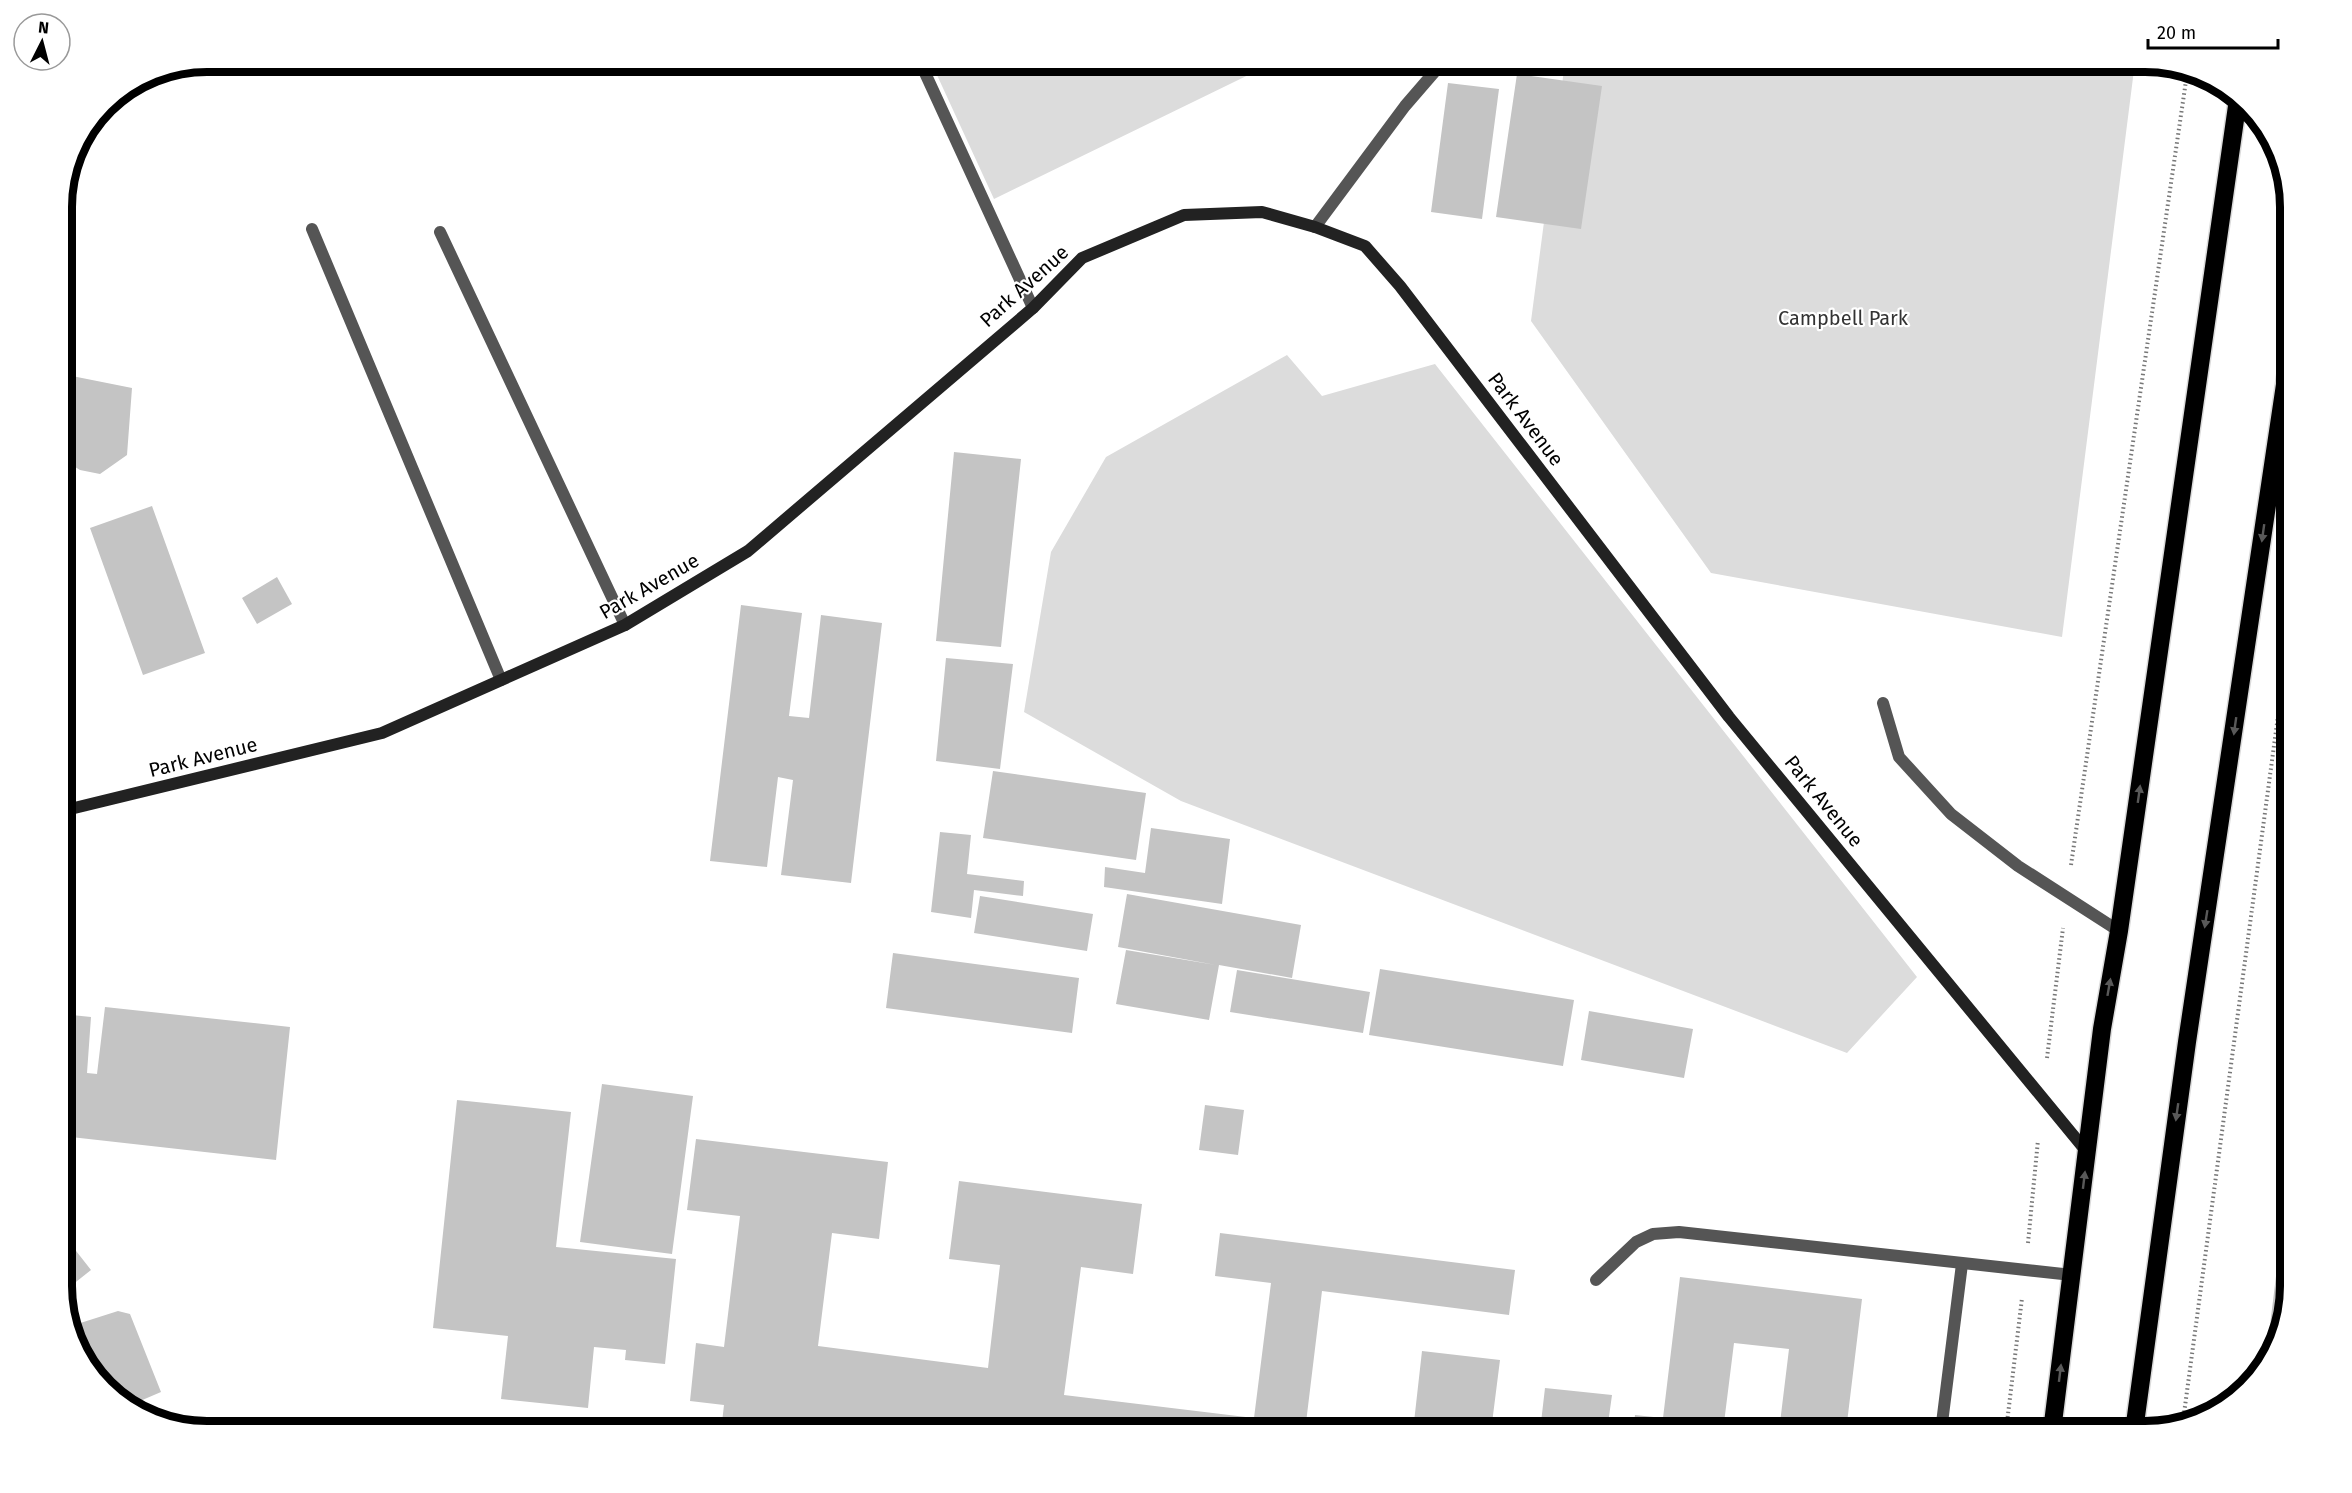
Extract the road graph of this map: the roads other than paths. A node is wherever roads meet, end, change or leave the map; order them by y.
1 (925, 72) edge
2 (1434, 72) edge
3 (2237, 108) edge
4 (1315, 227) junction
5 (312, 229) dead end
6 (440, 232) dead end
7 (1033, 308) junction
8 (2280, 418) edge
9 (625, 625) junction
10 (501, 680) junction
11 (1884, 703) dead end
12 (72, 809) edge
13 (2119, 931) junction
14 (2087, 1152) junction
15 (1962, 1264) junction
16 (2072, 1275) junction
17 (1596, 1280) dead end
18 (1942, 1421) edge
19 (2053, 1421) edge
20 (2135, 1421) edge

1 - 7 street
2 - 4 street
13 -> 3 highway
4 - 7 street, Park Avenue
4 - 14 street, Park Avenue
5 - 10 street
6 - 9 street
7 - 9 street, Park Avenue
8 -> 20 highway
9 - 10 street, Park Avenue
10 - 12 street, Park Avenue
11 - 13 street
14 -> 13 highway
16 -> 14 highway
15 - 16 street
15 - 17 street
15 - 18 street
19 -> 16 highway

